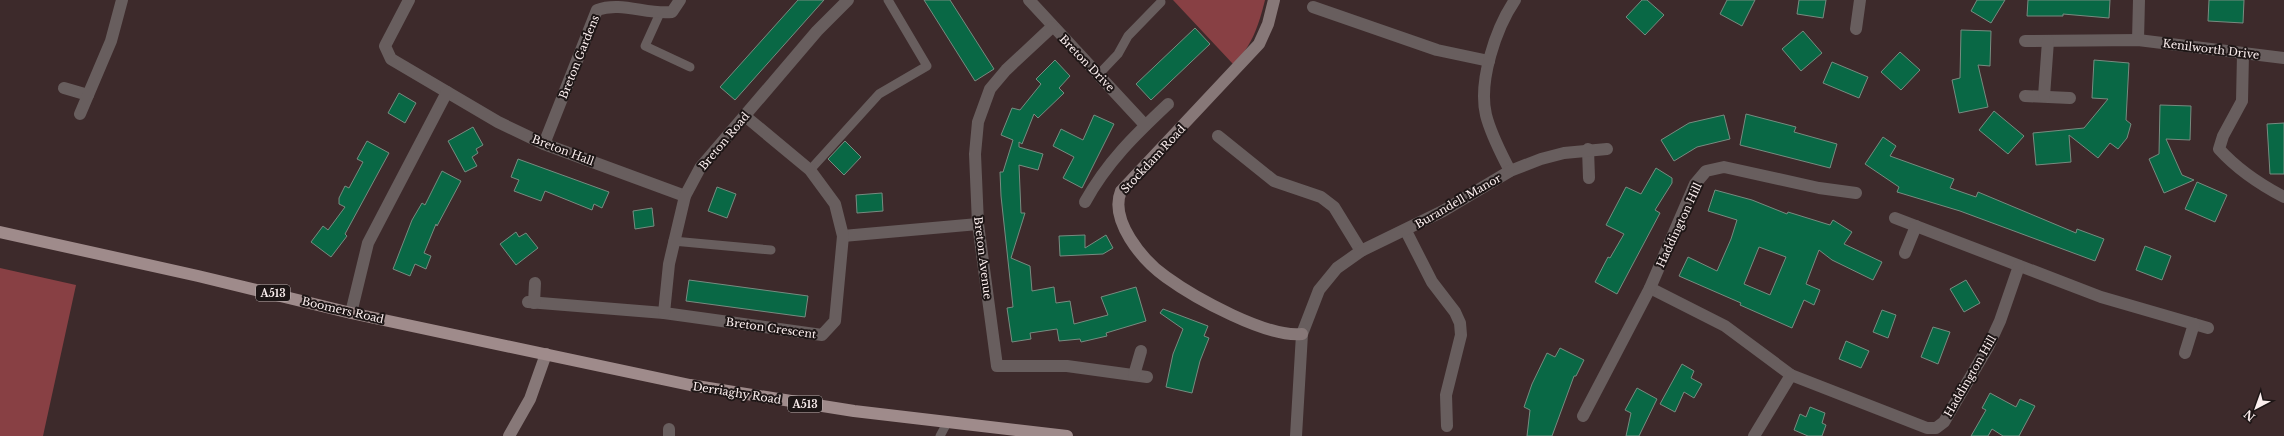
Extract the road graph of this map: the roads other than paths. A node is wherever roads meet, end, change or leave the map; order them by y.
1 (122, 0) edge
2 (409, 0) edge
3 (680, 0) edge
4 (848, 0) edge
5 (888, 0) edge
6 (1029, 0) edge
7 (1274, 0) edge
8 (1514, 0) edge
9 (1860, 0) edge
10 (2139, 0) edge
11 (1161, 2) dead end
12 (1313, 7) dead end
13 (660, 13) junction
14 (1052, 27) junction
15 (1856, 29) dead end
16 (2138, 40) junction
17 (2025, 41) dead end
18 (2048, 41) junction
19 (2243, 54) junction
20 (2284, 58) edge
21 (1489, 61) junction
22 (690, 67) dead end
23 (1099, 74) junction
24 (64, 88) dead end
25 (446, 92) junction
26 (88, 95) junction
27 (2024, 96) dead end
28 (2044, 96) junction
29 (2070, 98) dead end
30 (1168, 104) dead end
31 (80, 114) dead end
32 (745, 116) junction
33 (1146, 125) junction
34 (1218, 136) dead end
35 (544, 144) junction
36 (1588, 149) junction
37 (1607, 149) dead end
38 (810, 170) junction
39 (1510, 171) junction
40 (1589, 178) dead end
41 (1856, 194) dead end
42 (684, 196) junction
43 (2284, 196) edge
44 (1085, 202) dead end
45 (1895, 218) dead end
46 (978, 224) junction
47 (1916, 226) junction
48 (1406, 231) junction
49 (0, 232) edge
50 (843, 236) junction
51 (673, 241) junction
52 (771, 250) dead end
53 (1361, 252) junction
54 (1905, 253) dead end
55 (2019, 266) junction
56 (535, 283) dead end
57 (1650, 288) junction
58 (351, 313) junction
59 (664, 313) junction
60 (2194, 324) junction
61 (2208, 328) dead end
62 (1302, 334) junction
63 (1141, 351) dead end
64 (2185, 353) dead end
65 (546, 354) junction
66 (1134, 375) junction
67 (1791, 375) junction
68 (1147, 377) dead end
69 (1583, 416) dead end
70 (948, 421) junction
71 (1448, 426) dead end
72 (509, 436) edge
73 (940, 436) edge
74 (1067, 436) edge
75 (1296, 436) edge
76 (1754, 436) edge

1 - 26 street
2 - 25 street, Breton Hall
3 - 13 street
4 - 32 street, Breton Road
5 - 38 lane
6 - 14 street, Breton Drive
7 - 62 street, Stockdam Road
8 - 21 street, Burandell Manor
9 - 15 street
10 - 16 street
11 - 23 lane
12 - 21 street
13 - 22 lane
13 - 35 street, Breton Gardens
14 - 23 street, Breton Drive
14 - 46 street, Breton Avenue
16 - 18 street, Kenilworth Drive
16 - 19 street, Kenilworth Drive
17 - 18 street, Kenilworth Drive
18 - 28 street
19 - 20 street, Kenilworth Drive
19 - 43 street
21 - 39 street, Burandell Manor
23 - 33 street, Breton Drive
24 - 26 street
25 - 35 street, Breton Hall
25 - 58 street
26 - 31 street
27 - 28 street
28 - 29 street
30 - 33 street
32 - 38 street, Breton Crescent
32 - 42 street, Breton Road
33 - 44 street
34 - 53 street
35 - 42 street, Breton Hall
36 - 37 street, Burandell Manor
36 - 39 street, Burandell Manor
36 - 40 street
38 - 50 street, Breton Crescent
39 - 48 street, Burandell Manor
41 - 57 street, Haddington Hill
42 - 51 street, Breton Road
45 - 47 street
46 - 50 street
46 - 66 street, Breton Avenue
47 - 54 street
47 - 55 street
48 - 53 street, Burandell Manor
48 - 71 street, Burandell Manor
49 - 58 main road, Boomers Road / A513
50 - 59 street, Breton Crescent
51 - 52 lane
51 - 59 street, Breton Road
53 - 62 street, Burandell Manor
55 - 60 street
55 - 67 street, Haddington Hill
56 - 59 street, Breton Crescent
57 - 67 street, Haddington Hill
57 - 69 street, Haddington Hill
58 - 65 main road, Boomers Road / A513
60 - 61 street
60 - 64 street
62 - 75 street, Burandell Manor
63 - 66 street
65 - 70 main road, Derriaghy Road / A513
65 - 72 street
66 - 68 street, Breton Avenue
67 - 76 street
70 - 73 lane
70 - 74 main road, Derriaghy Road / A513

